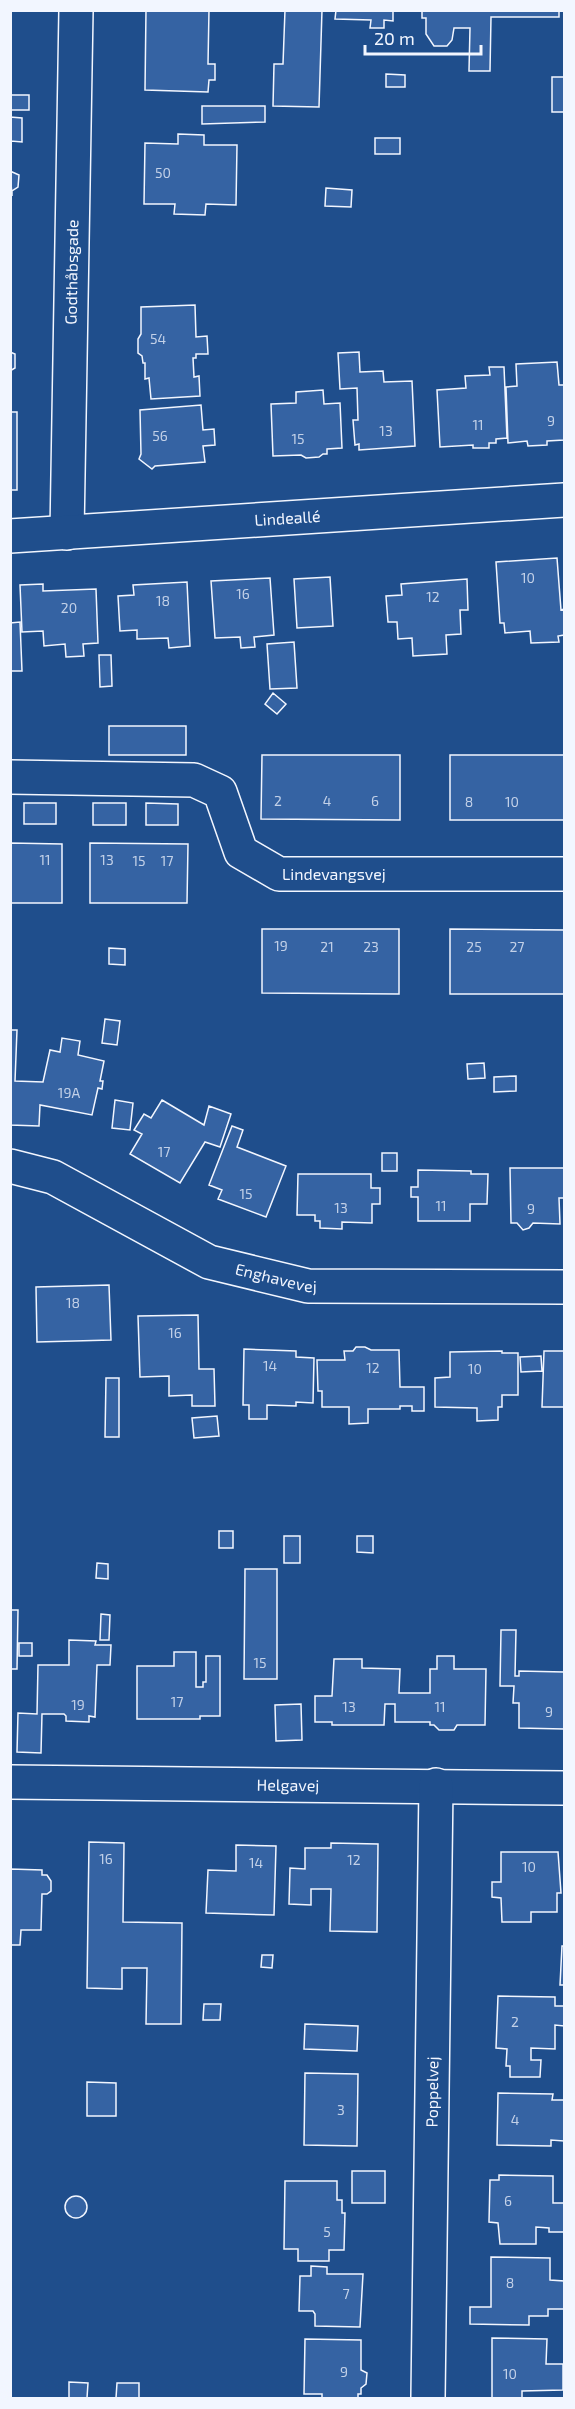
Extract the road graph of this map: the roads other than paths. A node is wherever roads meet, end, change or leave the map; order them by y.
1 (76, 10) edge
2 (564, 500) edge
3 (67, 533) junction
4 (10, 536) edge
5 (10, 777) edge
6 (564, 874) edge
7 (10, 1166) edge
8 (564, 1287) edge
9 (10, 1782) edge
10 (436, 1785) junction
11 (564, 1788) edge
12 (428, 2398) edge

1 - 3 street, Godthåbsgade
2 - 3 street, Lindeallé
3 - 4 street, Lindeallé
5 - 6 street, Lindevangsvej
7 - 8 street, Enghavevej
9 - 10 street, Helgavej
10 - 11 street, Helgavej
10 - 12 street, Poppelvej

